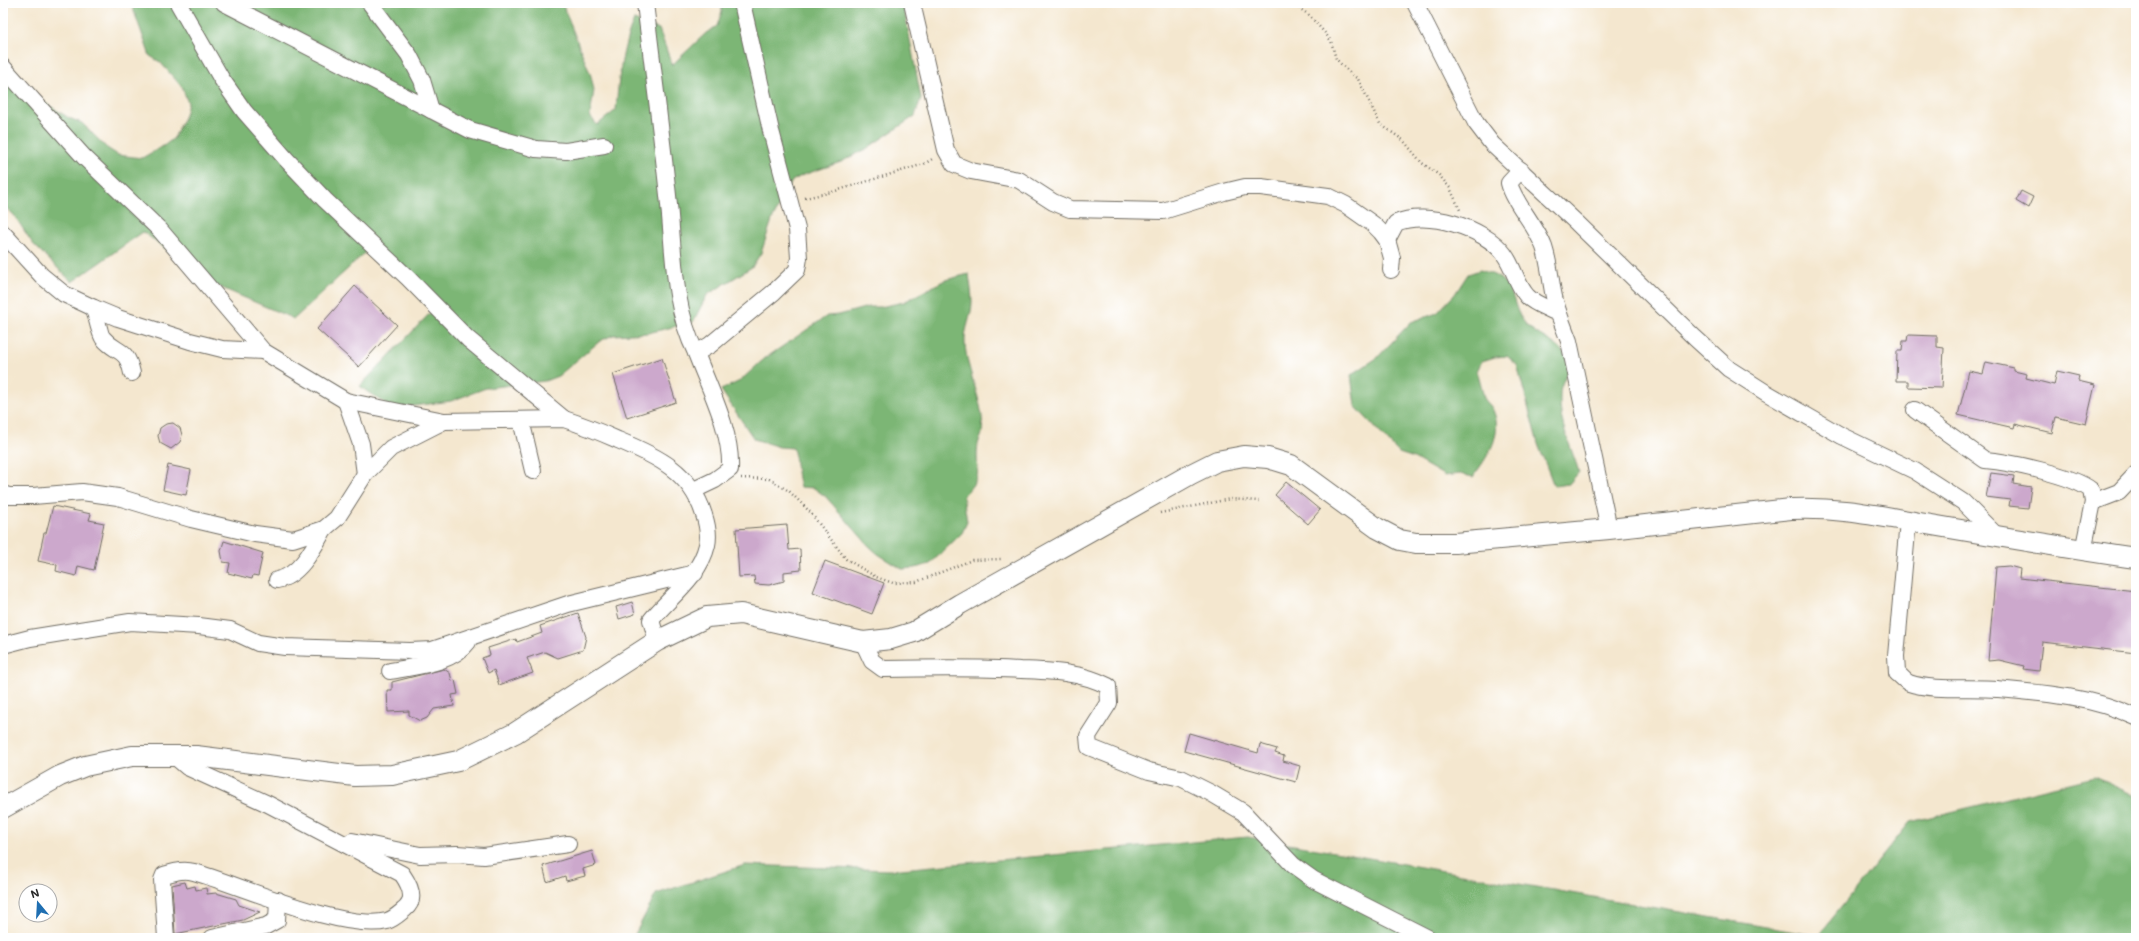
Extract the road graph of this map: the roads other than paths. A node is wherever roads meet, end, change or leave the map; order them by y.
1 (178, 3) edge
2 (224, 3) edge
3 (370, 3) edge
4 (645, 3) edge
5 (742, 3) edge
6 (912, 3) edge
7 (1415, 3) edge
8 (3, 67) edge
9 (432, 110) junction
10 (604, 145) dead end
11 (1521, 170) junction
12 (3, 233) edge
13 (1387, 240) junction
14 (1391, 270) dead end
15 (94, 308) junction
16 (1559, 314) junction
17 (263, 352) junction
18 (696, 353) junction
19 (132, 373) dead end
20 (346, 401) junction
21 (1915, 410) dead end
22 (564, 419) junction
23 (522, 420) junction
24 (444, 421) junction
25 (533, 471) dead end
26 (365, 474) junction
27 (2136, 474) edge
28 (694, 490) junction
29 (3, 494) edge
30 (2094, 502) junction
31 (1908, 521) junction
32 (324, 529) junction
33 (1609, 529) junction
34 (1997, 536) junction
35 (2083, 551) junction
36 (2136, 558) edge
37 (695, 572) junction
38 (277, 580) dead end
39 (471, 637) junction
40 (657, 641) junction
41 (863, 642) junction
42 (3, 645) edge
43 (390, 672) dead end
44 (2136, 717) edge
45 (173, 755) junction
46 (3, 808) edge
47 (331, 836) junction
48 (568, 844) dead end
49 (278, 900) junction
50 (166, 938) edge
51 (212, 938) edge
52 (1428, 938) edge

1 - 22 street
2 - 9 street
3 - 9 street
4 - 18 street
5 - 18 street
6 - 13 street
7 - 11 street
8 - 17 street
9 - 10 street
11 - 16 street
11 - 34 street
12 - 15 street
13 - 14 street
13 - 16 street
15 - 17 street
15 - 19 street
16 - 33 street
17 - 20 street
18 - 28 street
20 - 24 street
20 - 26 street
21 - 30 street
22 - 23 street
22 - 28 street
23 - 24 street
23 - 25 street
24 - 26 street
26 - 32 street
27 - 30 street
28 - 37 street
29 - 32 street
30 - 35 street
31 - 33 street
31 - 34 street
31 - 44 street
32 - 38 street
33 - 41 street
34 - 35 street
35 - 36 street
37 - 39 street
37 - 40 street
39 - 42 street
39 - 43 street
40 - 41 street
40 - 45 street
41 - 52 street
45 - 46 street
45 - 47 street
47 - 48 street
47 - 49 street
49 - 50 street
49 - 51 street

